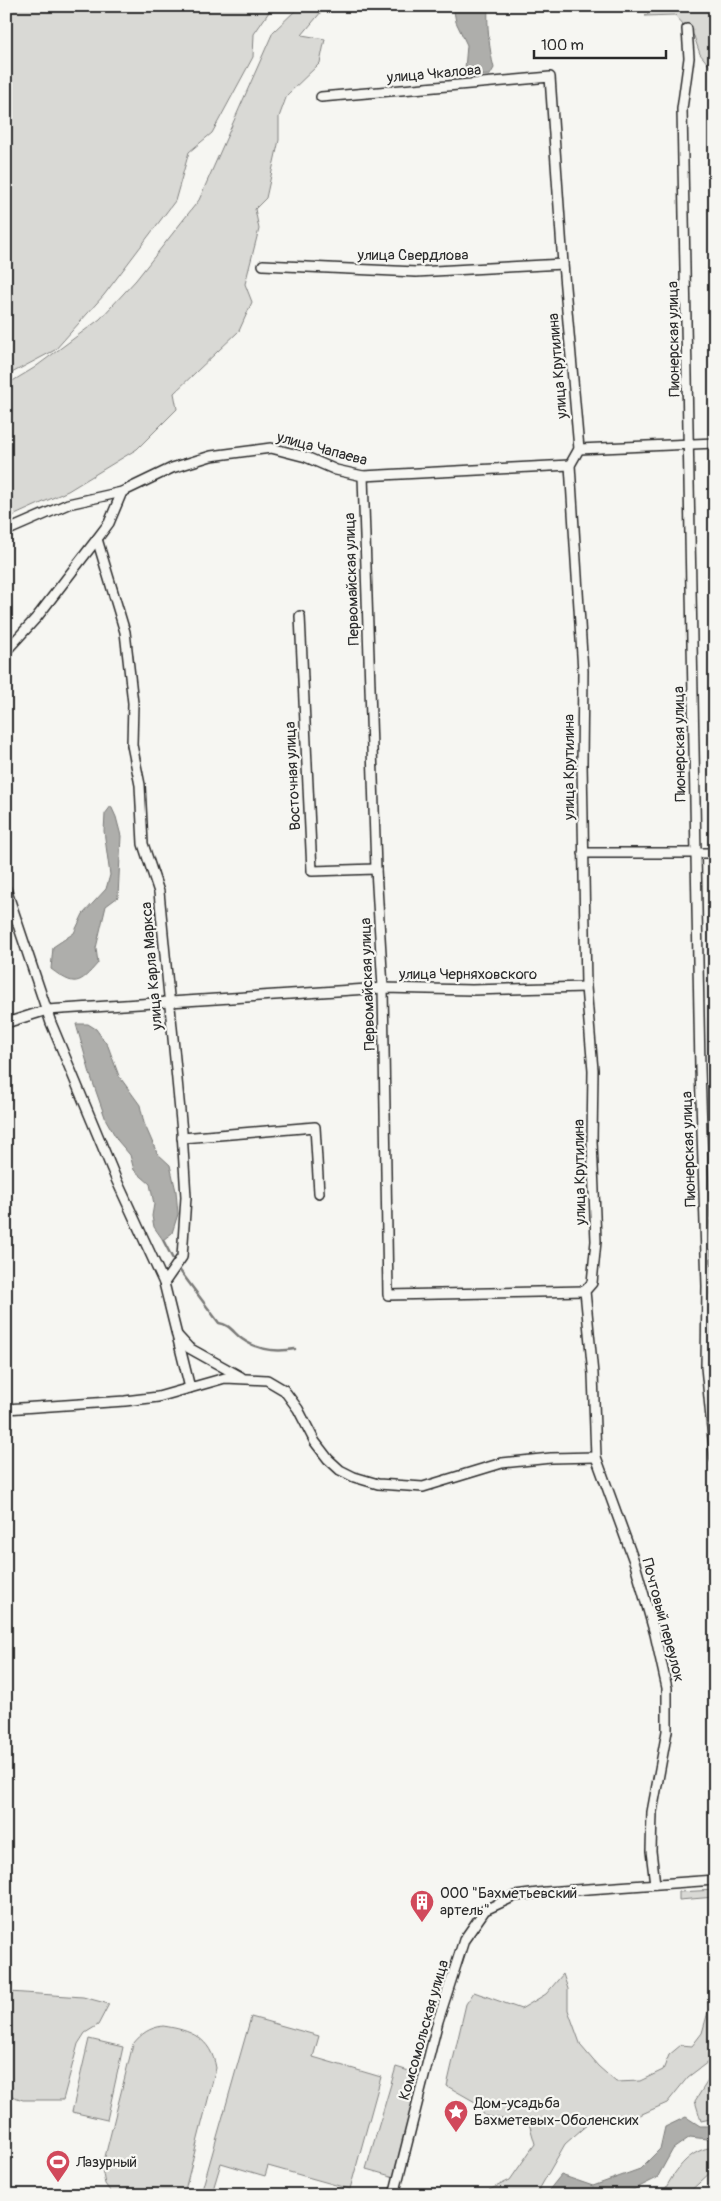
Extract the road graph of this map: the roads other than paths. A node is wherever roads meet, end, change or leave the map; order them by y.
1 (687, 29) dead end
2 (550, 77) joint
3 (321, 97) dead end
4 (563, 264) junction
5 (263, 265) dead end
6 (690, 443) junction
7 (715, 443) edge
8 (579, 449) junction
9 (570, 465) junction
10 (363, 476) junction
11 (122, 492) junction
12 (6, 531) edge
13 (97, 539) junction
14 (300, 616) dead end
15 (6, 651) edge
16 (584, 853) junction
17 (695, 853) junction
18 (715, 854) edge
19 (376, 868) junction
20 (6, 889) edge
21 (586, 987) junction
22 (383, 988) junction
23 (170, 1002) junction
24 (47, 1010) junction
25 (6, 1023) edge
26 (182, 1138) junction
27 (319, 1193) dead end
28 (164, 1283) junction
29 (711, 1286) edge
30 (585, 1291) junction
31 (176, 1334) junction
32 (246, 1379) junction
33 (190, 1388) junction
34 (6, 1409) edge
35 (596, 1457) junction
36 (715, 1459) edge
37 (715, 1880) edge
38 (655, 1884) junction
39 (394, 2195) edge

1 - 6 street, Пионерская улица
2 - 3 street, улица Чкалова
2 - 4 street, улица Крутилина
4 - 5 street, улица Свердлова
4 - 8 street, улица Крутилина
6 - 7 street
6 - 8 street
6 - 17 street, Пионерская улица
8 - 9 street
9 - 10 street, улица Чапаева
9 - 16 street, улица Крутилина
10 - 11 street, улица Чапаева
10 - 19 street, Первомайская улица
11 - 12 street
11 - 13 street
13 - 15 street
13 - 23 street, улица Карла Маркса
14 - 19 street, Восточная улица
16 - 17 street
16 - 21 street, улица Крутилина
17 - 18 street
17 - 29 street, Пионерская улица
19 - 22 street, Первомайская улица
20 - 24 street
21 - 22 street, улица Черняховского
21 - 30 street, улица Крутилина
22 - 23 street, улица Черняховского
22 - 30 street, Первомайская улица
23 - 24 street, улица Черняховского
23 - 26 street, улица Карла Маркса
24 - 25 street, улица Черняховского
24 - 28 street
26 - 27 street
26 - 28 street, улица Карла Маркса
28 - 31 street
29 - 36 street, Пионерская улица
30 - 35 street, улица Крутилина
31 - 32 street
31 - 33 street
32 - 33 street
32 - 35 street
33 - 34 street
35 - 38 street, Почтовый переулок
37 - 38 street, Комсомольская улица
38 - 39 street, Комсомольская улица

